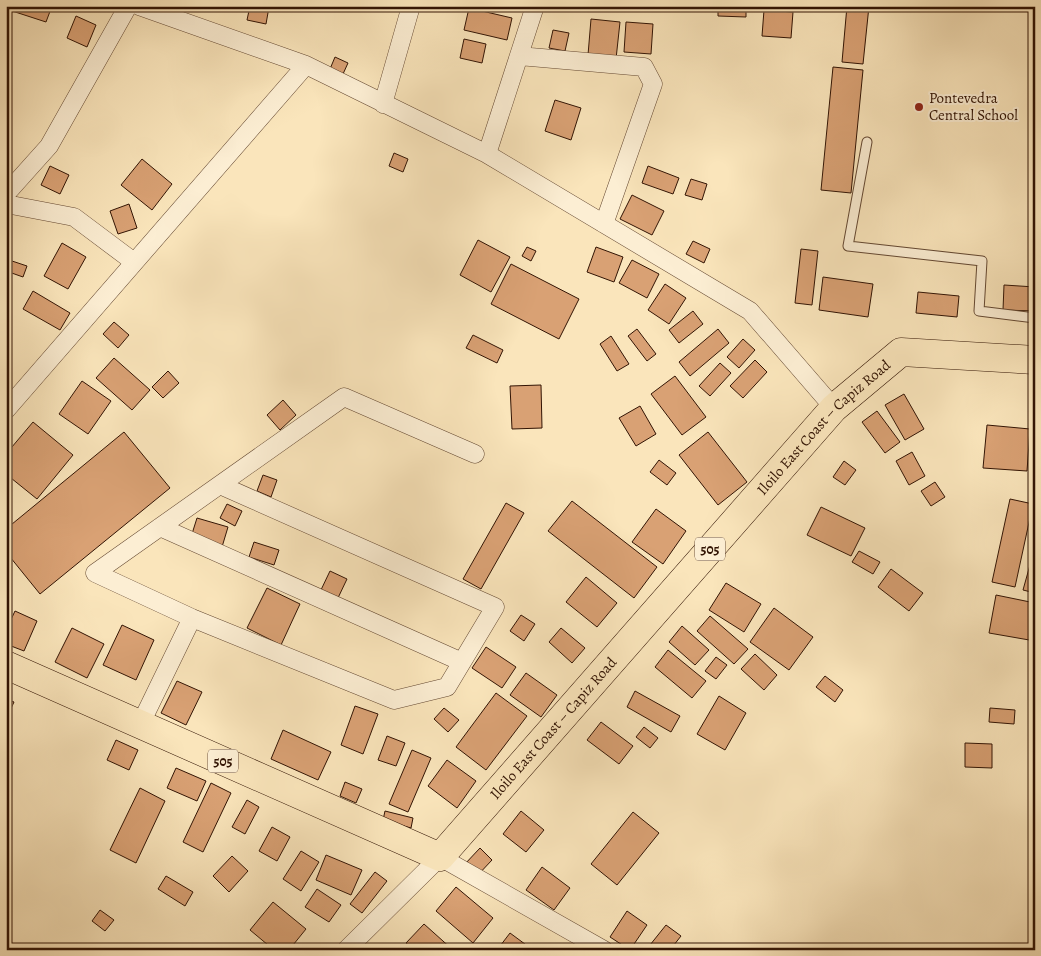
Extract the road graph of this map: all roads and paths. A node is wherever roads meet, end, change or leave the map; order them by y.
1 (128, 6) edge
2 (139, 6) edge
3 (411, 6) edge
4 (535, 6) edge
5 (519, 56) junction
6 (306, 65) junction
7 (383, 104) junction
8 (867, 142) dead end
9 (487, 154) junction
10 (6, 194) edge
11 (6, 204) edge
12 (604, 224) junction
13 (134, 262) junction
14 (1035, 318) edge
15 (1035, 360) edge
16 (834, 408) junction
17 (6, 410) edge
18 (475, 454) dead end
19 (220, 485) junction
20 (160, 527) junction
21 (192, 618) junction
22 (462, 662) junction
23 (6, 666) edge
24 (140, 725) junction
25 (440, 857) junction
26 (346, 950) edge
27 (604, 950) edge

1 - 10 street
2 - 6 street
3 - 7 street
4 - 5 street
5 - 9 street
5 - 12 street
6 - 7 street
6 - 13 street
7 - 9 street
8 - 14 lane
9 - 12 street
11 - 13 street
12 - 16 street
13 - 17 street
15 - 16 main road, Iloilo East Coast – Capiz Road / 505
16 - 25 main road, Iloilo East Coast – Capiz Road / 505
18 - 19 street
19 - 20 street
19 - 22 street
20 - 21 street
20 - 22 street
21 - 22 street
21 - 24 street
23 - 24 main road, 505
24 - 25 main road, 505
25 - 26 street
25 - 27 street

